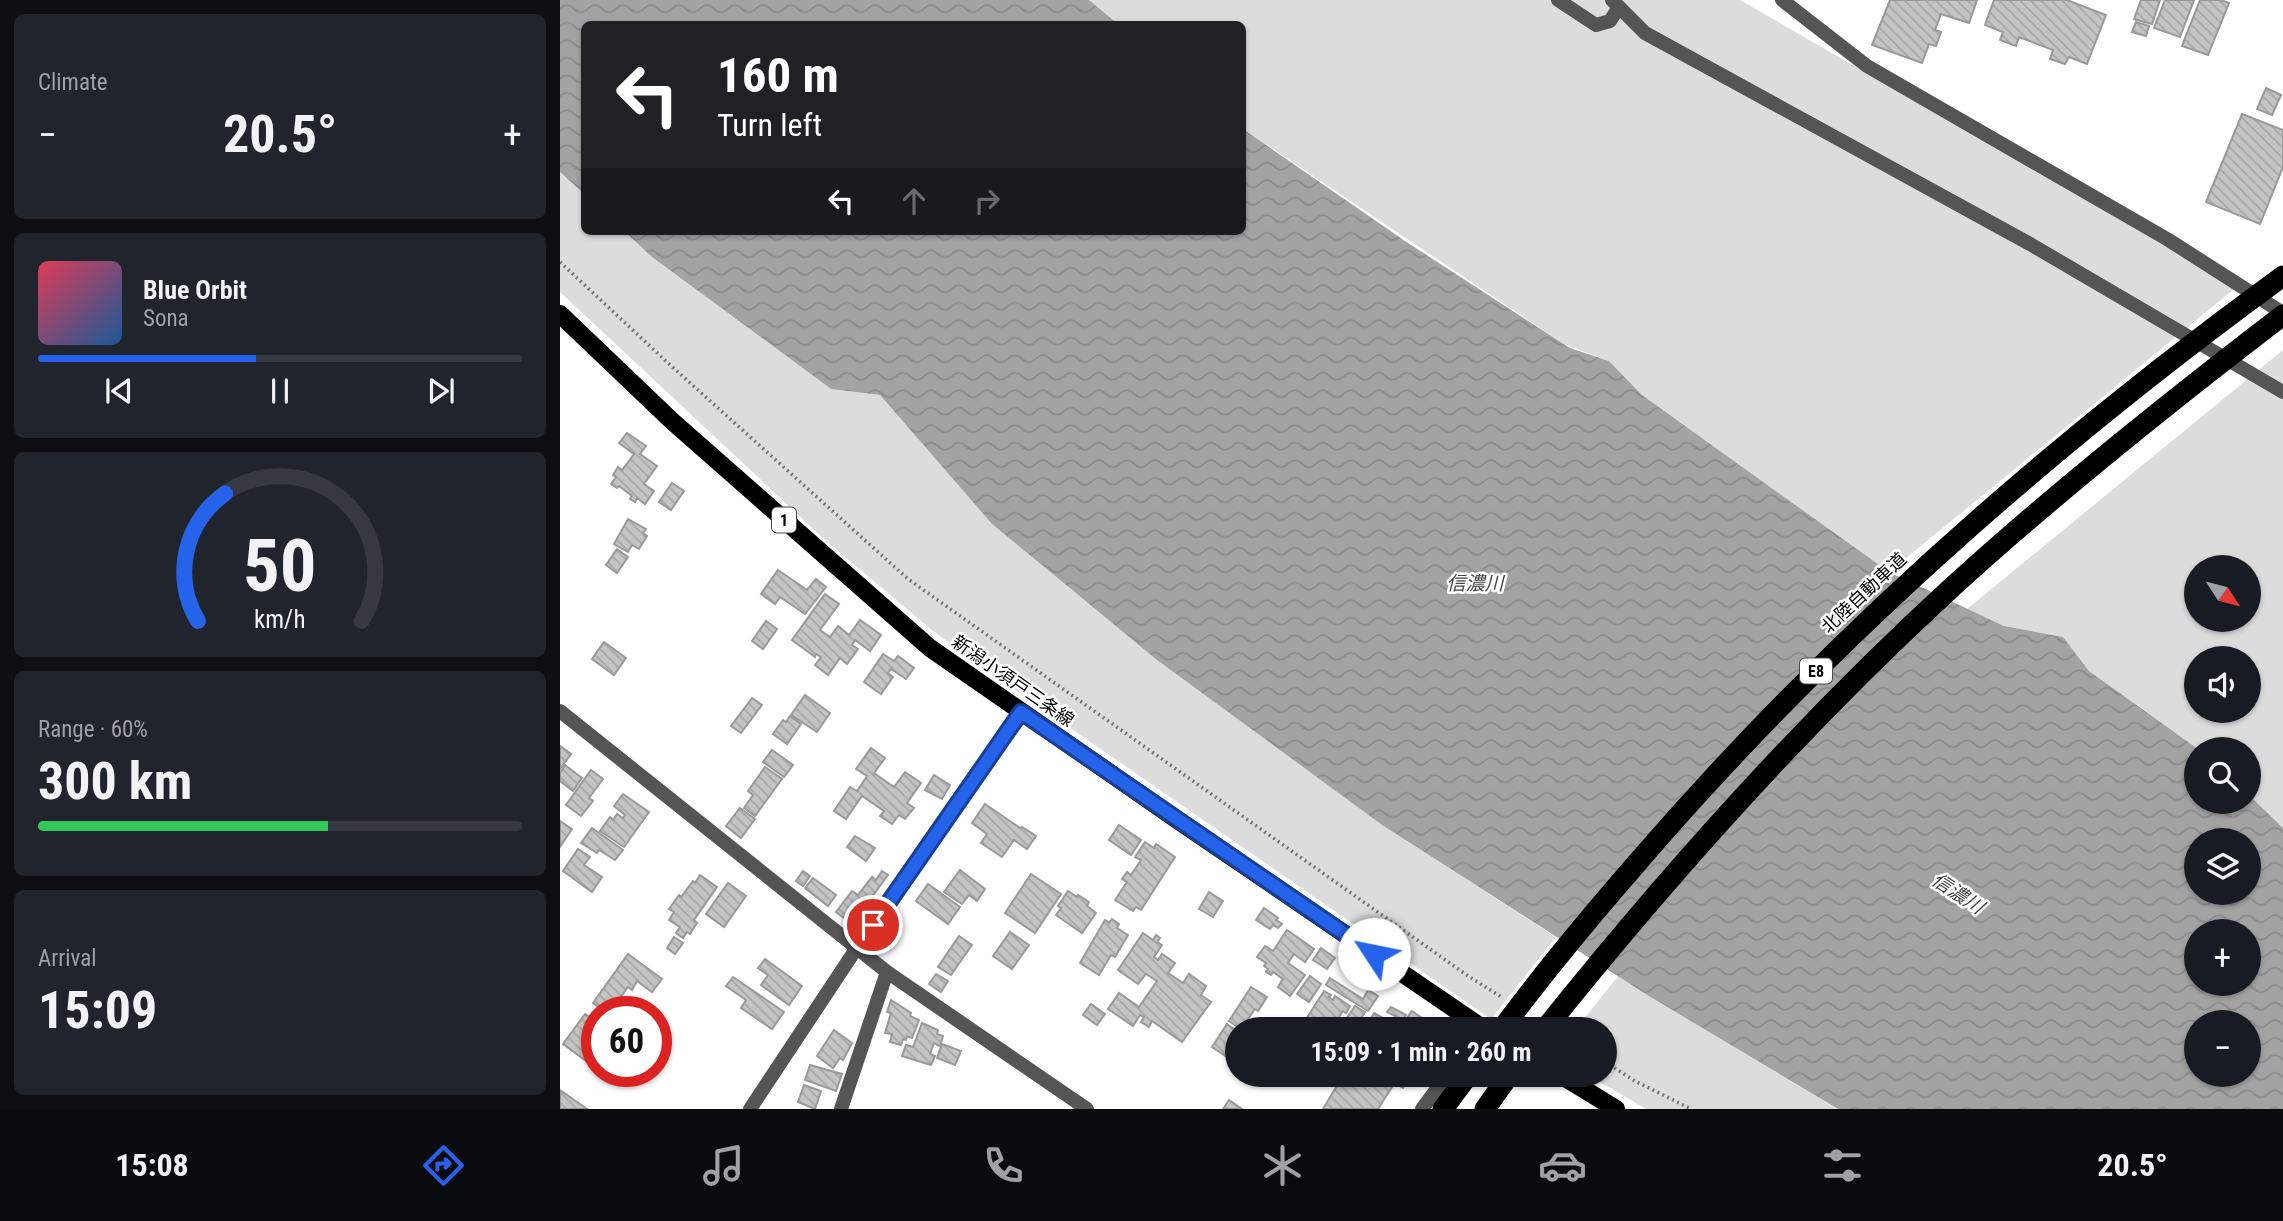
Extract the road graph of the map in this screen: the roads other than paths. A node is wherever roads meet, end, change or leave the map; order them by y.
1 (1558, 0) edge
2 (1782, 0) edge
3 (1615, 3) edge
4 (2283, 276) edge
5 (560, 314) edge
6 (2283, 314) edge
7 (2283, 392) edge
8 (560, 711) edge
9 (1021, 712) junction
10 (858, 946) junction
11 (887, 972) junction
12 (1466, 1017) edge
13 (1511, 1017) edge
14 (1555, 1017) edge
15 (1441, 1087) edge
16 (1454, 1087) edge
17 (1501, 1087) edge
18 (1580, 1087) edge
19 (1430, 1108) edge
20 (750, 1109) edge
21 (841, 1109) edge
22 (1087, 1109) edge
23 (1485, 1109) edge
24 (1616, 1109) edge

1 - 3 street
2 - 6 street
3 - 7 street
4 - 13 highway, 北陸自動車道 / E8
5 - 9 main road, 新潟小須戸三条線 / 1
6 - 14 highway, E8
8 - 10 street
9 - 10 street
9 - 12 main road, 新潟小須戸三条線 / 1
10 - 11 street
10 - 20 street
11 - 21 street
11 - 22 street
15 - 19 street
16 - 19 highway
17 - 23 highway
18 - 24 main road

